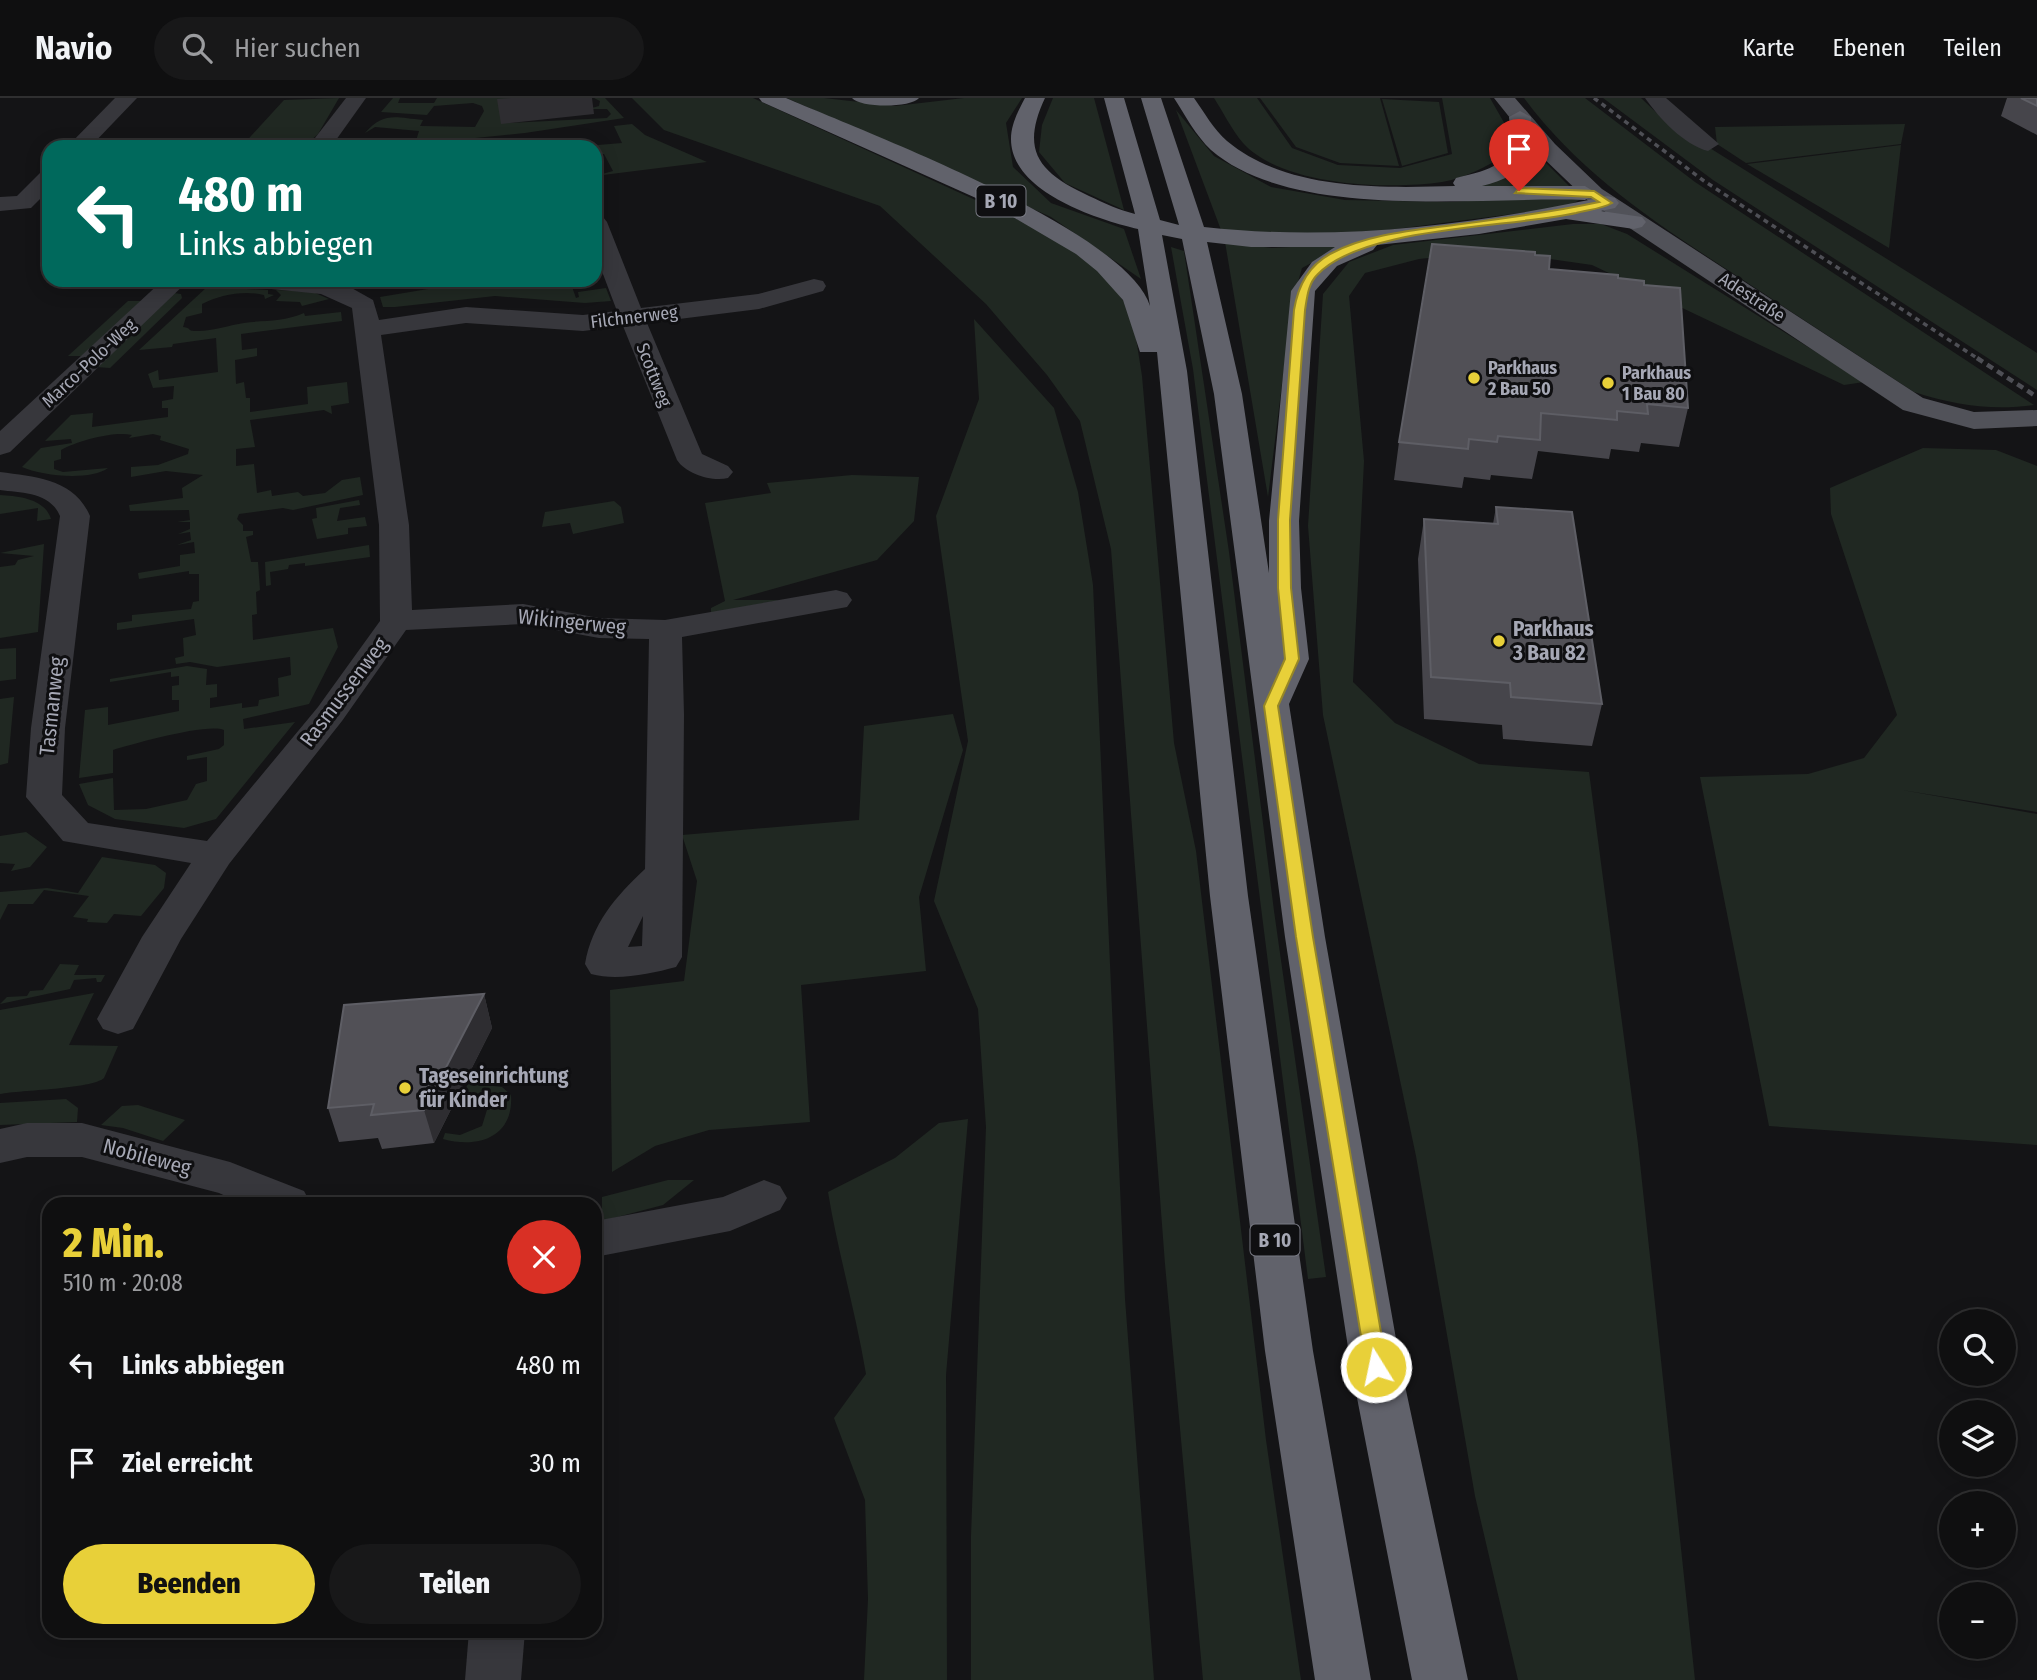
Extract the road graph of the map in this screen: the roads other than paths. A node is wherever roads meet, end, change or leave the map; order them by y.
1 (127, 98) edge
2 (356, 98) edge
3 (769, 98) edge
4 (862, 98) edge
5 (909, 98) edge
6 (1035, 98) edge
7 (1114, 98) edge
8 (1151, 98) edge
9 (1184, 98) edge
10 (1504, 98) edge
11 (1655, 98) edge
12 (1520, 117) junction
13 (85, 140) edge
14 (326, 140) edge
15 (1708, 144) dead end
16 (42, 182) edge
17 (1387, 191) junction
18 (1600, 198) junction
19 (11, 204) edge
20 (1552, 215) junction
21 (1634, 222) junction
22 (1402, 235) junction
23 (602, 240) edge
24 (814, 286) dead end
25 (170, 287) edge
26 (318, 287) edge
27 (632, 318) junction
28 (368, 329) junction
29 (1174, 371) junction
30 (2026, 420) edge
31 (0, 446) edge
32 (718, 472) dead end
33 (0, 481) edge
34 (836, 600) dead end
35 (396, 621) junction
36 (665, 629) junction
37 (1271, 706) junction
38 (216, 855) junction
39 (664, 873) dead end
40 (118, 1019) dead end
41 (0, 1146) edge
42 (272, 1197) edge
43 (764, 1198) dead end
44 (602, 1237) edge
45 (496, 1638) edge
46 (493, 1680) edge
47 (1343, 1680) edge
48 (1440, 1680) edge

1 - 13 street
2 - 14 street
3 - 29 highway, B 10
4 - 5 highway
6 - 22 highway
7 - 29 highway, B 10
8 - 37 highway
9 - 17 highway
10 - 12 main road, Adestraße
11 - 15 street
12 - 17 highway
12 - 18 main road, Adestraße
16 - 19 street
17 - 18 highway
18 - 20 highway
18 - 21 main road, Adestraße
20 - 21 highway
20 - 22 highway
21 - 30 main road, Adestraße
22 - 37 highway
23 - 27 street, Scottweg
24 - 27 street, Filchnerweg
25 - 31 street, Marco-Polo-Weg
26 - 28 street, Rasmussenweg
27 - 28 street, Filchnerweg
27 - 32 street, Scottweg
28 - 35 street, Rasmussenweg
29 - 47 highway, B 10
33 - 38 street, Tasmanweg
34 - 36 street, Wikingerweg
35 - 36 street, Wikingerweg
35 - 38 street, Rasmussenweg
36 - 39 street
37 - 48 highway
38 - 40 street, Rasmussenweg
41 - 42 street, Nobileweg
43 - 44 street
45 - 46 street

